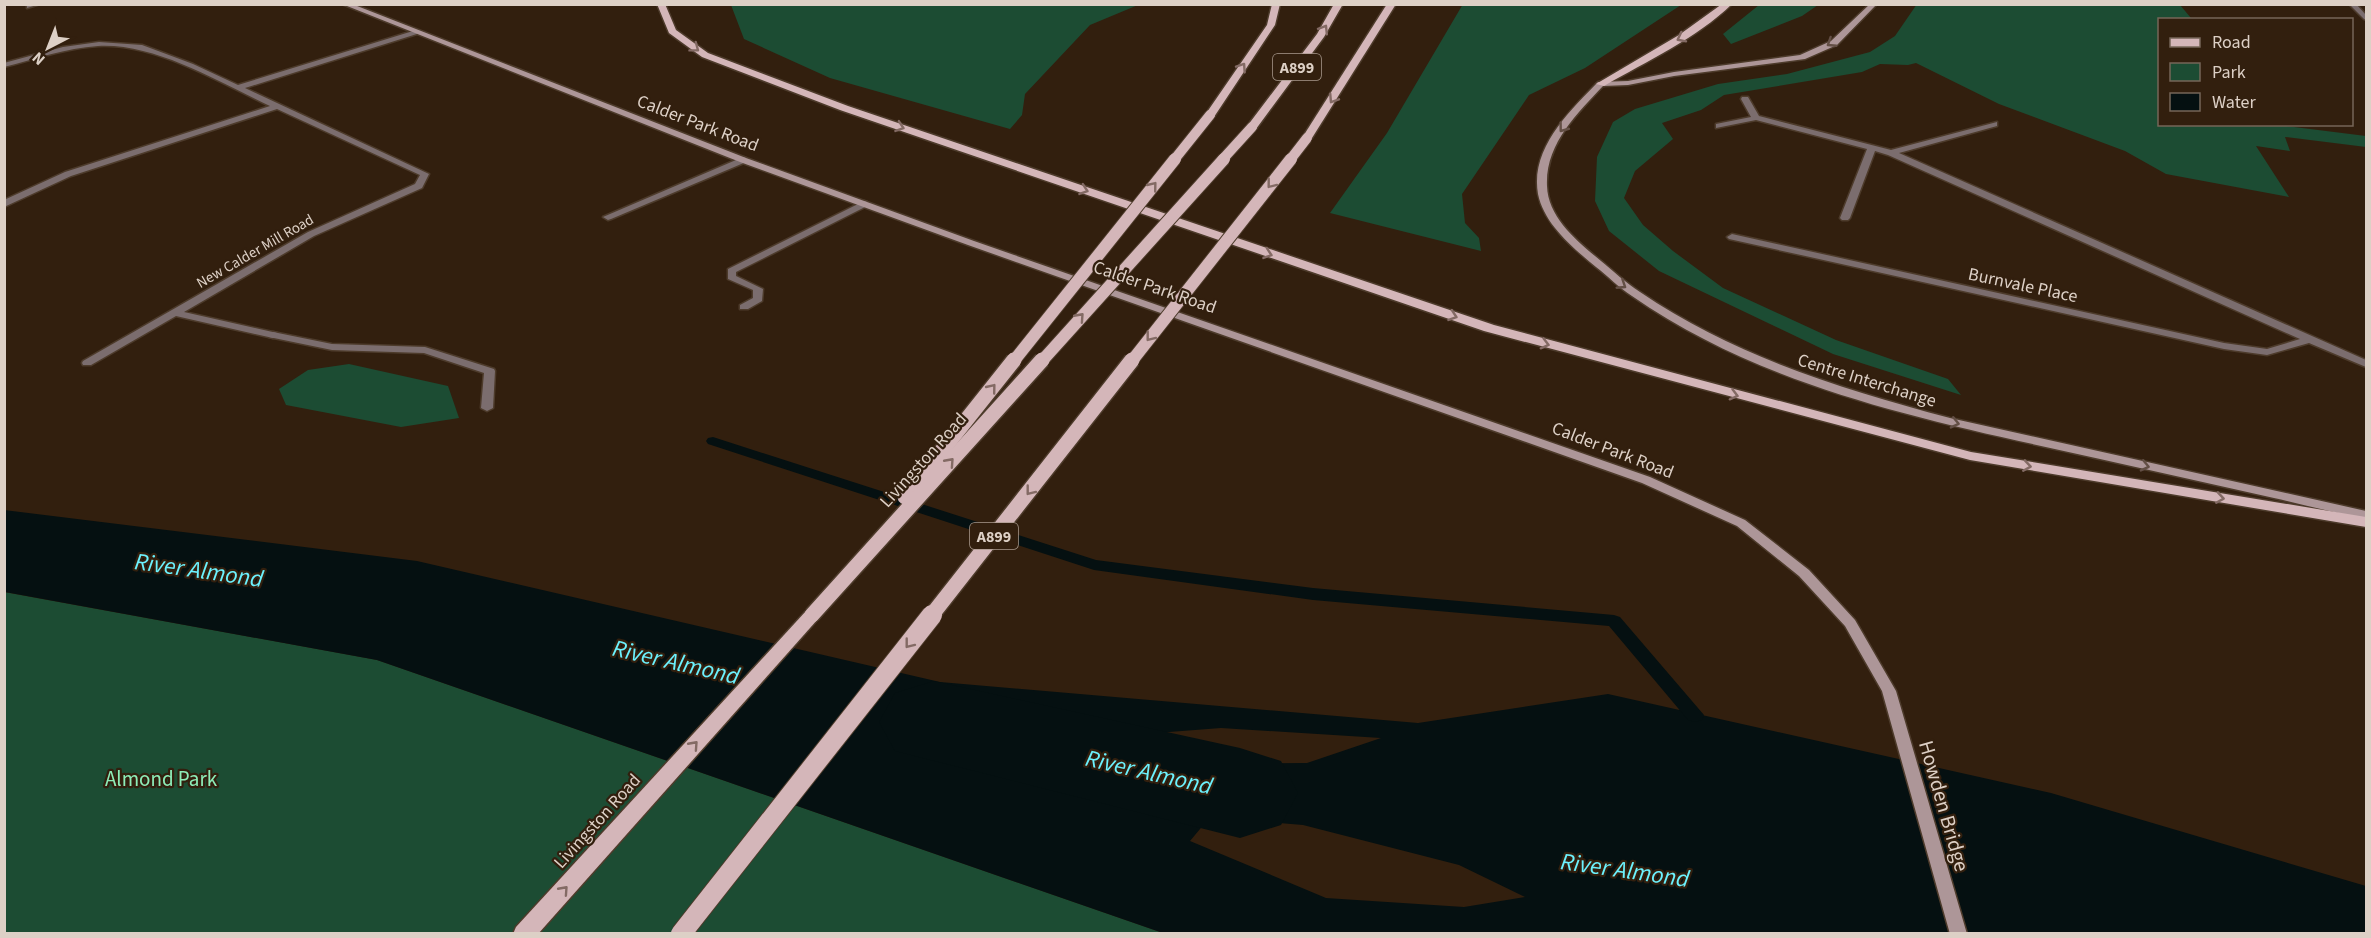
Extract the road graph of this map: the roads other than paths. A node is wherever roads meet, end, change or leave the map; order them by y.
1 (345, 4) edge
2 (661, 4) edge
3 (1276, 4) edge
4 (1339, 4) edge
5 (1392, 4) edge
6 (1400, 4) edge
7 (1728, 4) edge
8 (1874, 4) edge
9 (2352, 4) edge
10 (1387, 14) junction
11 (2367, 18) edge
12 (416, 33) junction
13 (4, 65) edge
14 (1601, 84) junction
15 (238, 88) junction
16 (1745, 99) dead end
17 (277, 106) junction
18 (1756, 118) junction
19 (1994, 124) dead end
20 (1719, 126) dead end
21 (1872, 147) junction
22 (1891, 153) junction
23 (743, 159) junction
24 (4, 204) edge
25 (864, 204) junction
26 (608, 217) dead end
27 (1845, 218) dead end
28 (1732, 237) dead end
29 (744, 307) dead end
30 (176, 313) junction
31 (2307, 340) junction
32 (87, 363) dead end
33 (2367, 364) edge
34 (488, 408) dead end
35 (2367, 515) edge
36 (2367, 522) edge
37 (812, 615) junction
38 (1889, 691) joint
39 (524, 933) edge
40 (681, 933) edge
41 (1959, 933) edge

1 - 12 main road, Calder Park Road
2 -> 36 main road
37 -> 3 main road, bridge
37 -> 4 main road, Livingston Road / A899, bridge
5 - 10 main road, A899
6 - 10 main road
7 -> 14 main road
8 -> 14 main road
9 - 11 street
10 -> 40 main road, A899, bridge
12 - 15 street
12 - 23 main road, Calder Park Road
13 - 15 street, New Calder Mill Road
14 -> 35 main road, Centre Interchange
15 - 17 street, New Calder Mill Road
16 - 18 street
17 - 24 street
17 - 30 street, New Calder Mill Road
18 - 20 street
18 - 21 street
19 - 22 street
21 - 22 street
21 - 27 street
22 - 31 street
23 - 25 main road, Calder Park Road
23 - 26 street
25 - 29 street
25 - 38 main road, Calder Park Road
28 - 31 street, Burnvale Place
30 - 32 street, New Calder Mill Road
30 - 34 street, New Calder Mill Road
31 - 33 street
39 -> 37 main road, Livingston Road / A899
38 - 41 main road, Howden Bridge

